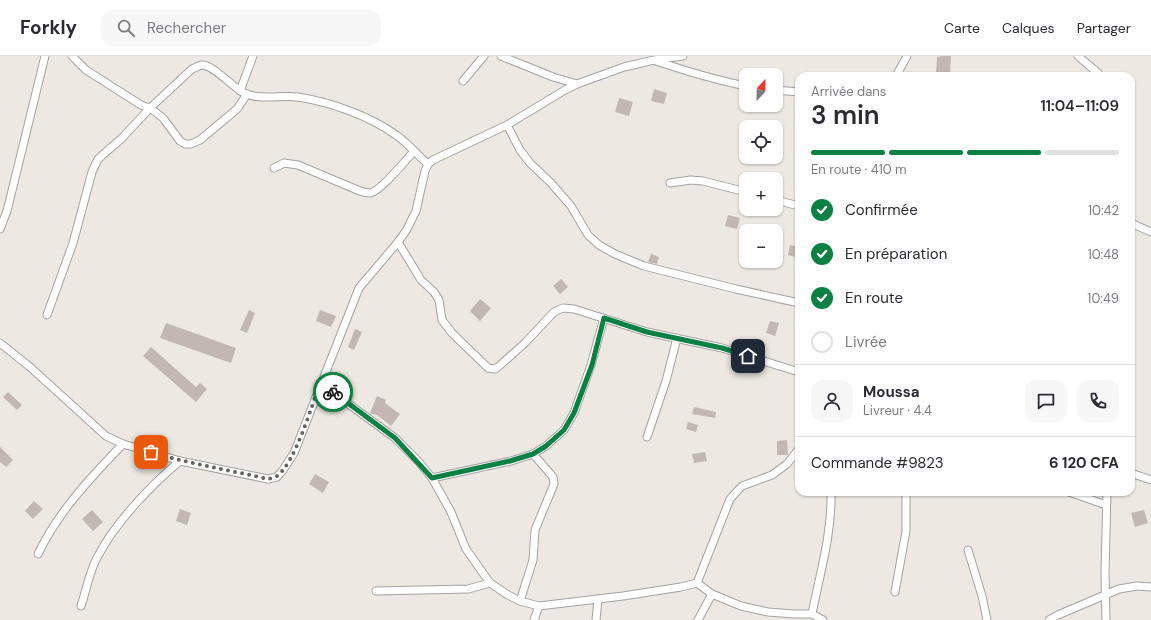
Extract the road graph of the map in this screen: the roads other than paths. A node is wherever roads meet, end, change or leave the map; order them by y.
1 (45, 56) edge
2 (72, 56) edge
3 (253, 56) edge
4 (484, 56) edge
5 (501, 56) edge
6 (683, 56) edge
7 (907, 56) edge
8 (1078, 56) edge
9 (652, 58) edge
10 (898, 72) edge
11 (1097, 72) edge
12 (463, 81) dead end
13 (578, 84) junction
14 (739, 85) edge
15 (783, 91) edge
16 (244, 92) junction
17 (795, 92) edge
18 (150, 108) junction
19 (507, 125) junction
20 (414, 151) junction
21 (428, 164) junction
22 (274, 168) dead end
23 (670, 183) dead end
24 (739, 190) edge
25 (783, 202) edge
26 (795, 205) edge
27 (1135, 225) edge
28 (0, 229) edge
29 (1151, 232) edge
30 (398, 242) junction
31 (795, 301) edge
32 (47, 314) dead end
33 (604, 318) junction
34 (677, 338) junction
35 (0, 343) edge
36 (795, 371) edge
37 (320, 383) junction
38 (647, 437) dead end
39 (123, 444) junction
40 (533, 454) junction
41 (795, 454) edge
42 (180, 461) junction
43 (1135, 474) edge
44 (432, 478) junction
45 (1151, 480) edge
46 (831, 496) edge
47 (906, 496) edge
48 (1080, 496) edge
49 (1107, 496) edge
50 (1106, 505) junction
51 (968, 550) dead end
52 (38, 554) dead end
53 (490, 583) junction
54 (697, 583) junction
55 (1151, 586) edge
56 (376, 591) dead end
57 (895, 592) dead end
58 (712, 594) junction
59 (1105, 594) junction
60 (598, 599) junction
61 (520, 601) junction
62 (81, 606) dead end
63 (538, 606) junction
64 (812, 614) junction
65 (534, 620) edge
66 (596, 620) edge
67 (698, 620) edge
68 (823, 620) edge
69 (987, 620) edge
70 (1049, 620) edge
71 (1106, 620) edge

1 - 28 street
2 - 18 street
3 - 16 street
4 - 12 street
5 - 13 street
6 - 9 street
7 - 10 street
8 - 11 street
9 - 13 street
9 - 14 street
13 - 19 street
15 - 17 street
16 - 18 street
16 - 18 street
16 - 20 street
18 - 32 street
19 - 21 street
19 - 31 street
20 - 21 street
20 - 22 street
21 - 30 street
23 - 24 street
25 - 26 street
27 - 29 street
30 - 33 street
30 - 37 street
33 - 34 street
33 - 40 street
34 - 36 street
34 - 38 street
35 - 39 street
37 - 42 street
37 - 44 street
39 - 42 street
39 - 52 street
40 - 44 street
40 - 61 street
41 - 54 street
42 - 62 street
43 - 45 street
44 - 53 street
46 - 64 street
47 - 57 street
48 - 50 street
49 - 50 street
50 - 59 street
51 - 69 street
53 - 56 street
53 - 61 street
54 - 58 street
54 - 60 street
55 - 59 street
58 - 64 street
58 - 67 street
59 - 70 street
59 - 71 street
60 - 63 street
60 - 66 street
61 - 63 street
63 - 65 street
64 - 68 street

